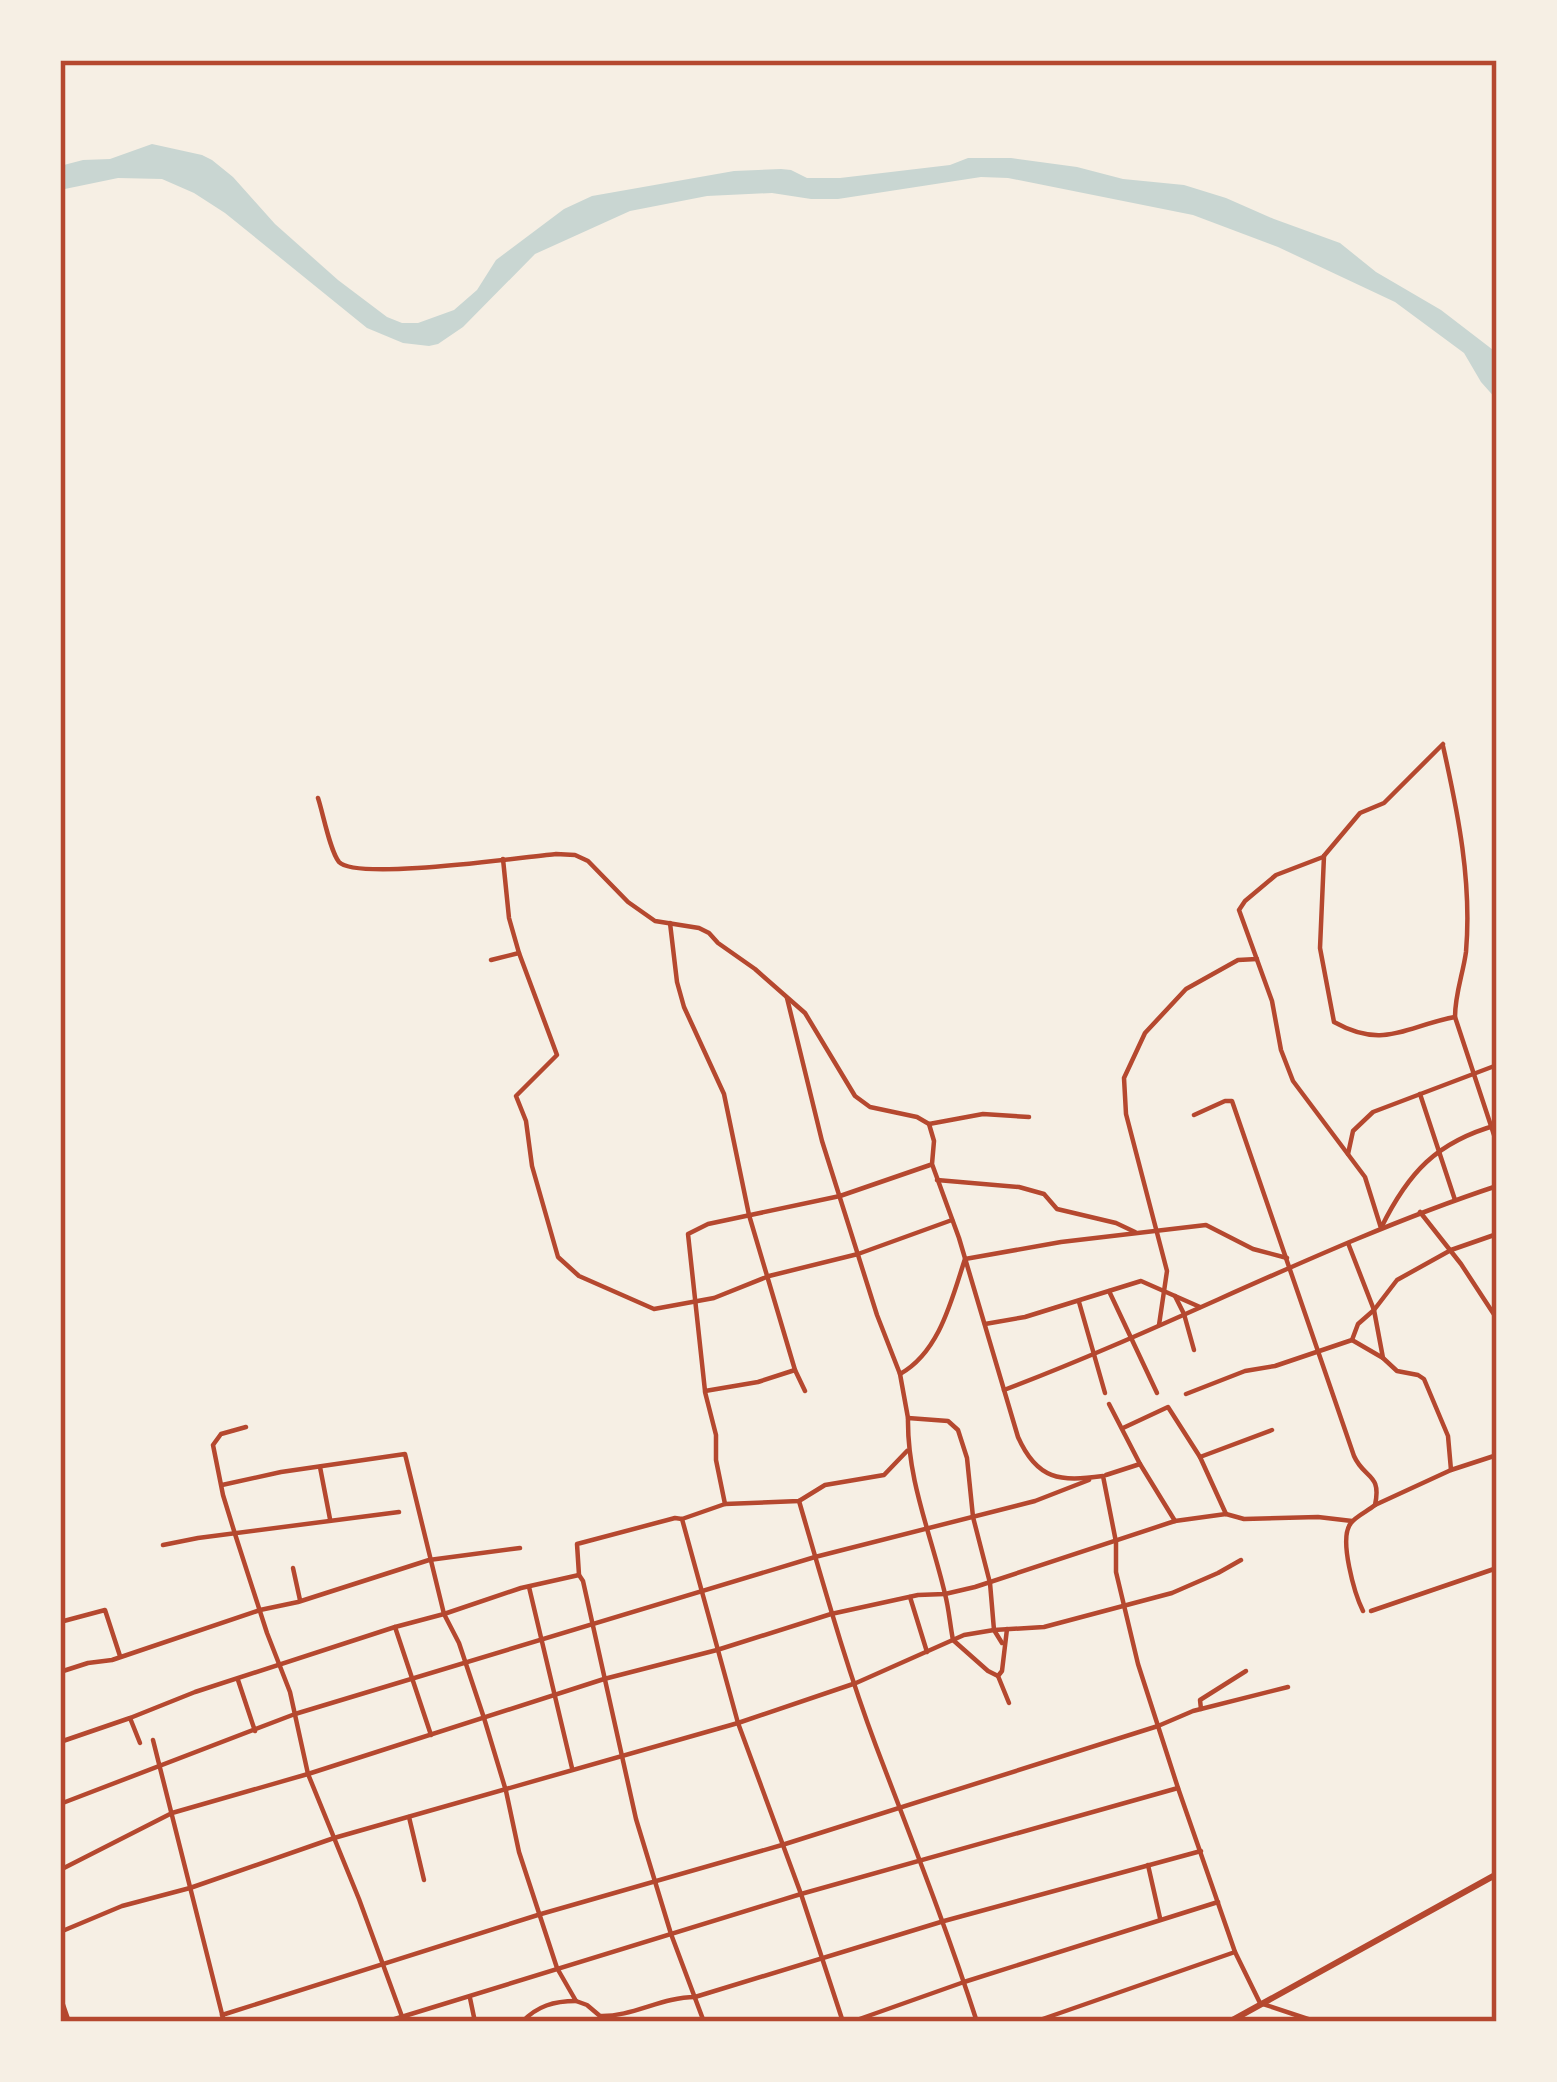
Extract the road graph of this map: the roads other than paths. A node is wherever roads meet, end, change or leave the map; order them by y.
1 (318, 798) dead end
2 (1324, 856) junction
3 (502, 859) junction
4 (670, 923) junction
5 (519, 952) junction
6 (1257, 958) junction
7 (491, 960) dead end
8 (786, 997) junction
9 (1455, 1017) junction
10 (1497, 1065) edge
11 (1473, 1073) junction
12 (1420, 1094) junction
13 (1193, 1115) dead end
14 (1029, 1117) dead end
15 (929, 1124) junction
16 (1493, 1126) edge
17 (1497, 1144) edge
18 (1440, 1150) junction
19 (1348, 1154) junction
20 (932, 1164) junction
21 (937, 1180) junction
22 (1497, 1186) edge
23 (840, 1196) junction
24 (1455, 1200) junction
25 (1420, 1212) junction
26 (749, 1215) junction
27 (952, 1220) junction
28 (1382, 1228) junction
29 (1158, 1230) junction
30 (1135, 1232) junction
31 (1497, 1234) edge
32 (1347, 1243) junction
33 (1451, 1250) junction
34 (859, 1254) junction
35 (1287, 1258) junction
36 (965, 1259) junction
37 (1291, 1268) junction
38 (769, 1276) junction
39 (1109, 1291) junction
40 (1164, 1292) junction
41 (1497, 1292) edge
42 (1175, 1296) junction
43 (1485, 1300) junction
44 (694, 1302) junction
45 (1079, 1302) junction
46 (1200, 1307) junction
47 (1374, 1310) junction
48 (1184, 1314) junction
49 (1497, 1319) edge
50 (985, 1324) junction
51 (1159, 1325) junction
52 (1130, 1338) junction
53 (1352, 1340) junction
54 (1193, 1350) dead end
55 (1319, 1352) junction
56 (1093, 1354) junction
57 (1383, 1358) junction
58 (796, 1370) junction
59 (900, 1374) junction
60 (1004, 1390) junction
61 (705, 1391) junction
62 (805, 1391) dead end
63 (1157, 1393) dead end
64 (1105, 1394) dead end
65 (1186, 1394) dead end
66 (1109, 1404) dead end
67 (908, 1418) junction
68 (246, 1427) dead end
69 (1124, 1428) junction
70 (1272, 1430) dead end
71 (907, 1451) junction
72 (1497, 1455) edge
73 (1200, 1457) junction
74 (1140, 1464) junction
75 (320, 1467) junction
76 (1451, 1470) junction
77 (1103, 1476) junction
78 (222, 1485) junction
79 (799, 1501) junction
80 (725, 1504) junction
81 (1376, 1505) junction
82 (399, 1512) dead end
83 (1226, 1514) junction
84 (973, 1517) junction
85 (330, 1519) junction
86 (682, 1519) junction
87 (1352, 1520) junction
88 (1174, 1521) junction
89 (925, 1529) junction
90 (235, 1534) junction
91 (1116, 1542) junction
92 (163, 1545) dead end
93 (520, 1548) dead end
94 (815, 1557) junction
95 (429, 1560) junction
96 (1240, 1560) dead end
97 (293, 1568) dead end
98 (1497, 1568) edge
99 (579, 1575) junction
100 (990, 1582) junction
101 (529, 1587) junction
102 (701, 1592) junction
103 (946, 1594) junction
104 (910, 1597) junction
105 (300, 1600) junction
106 (1124, 1606) junction
107 (260, 1610) junction
108 (444, 1614) junction
109 (831, 1614) junction
110 (60, 1622) edge
111 (592, 1623) junction
112 (395, 1627) junction
113 (1006, 1629) junction
114 (994, 1630) junction
115 (543, 1638) junction
116 (952, 1640) junction
117 (1002, 1643) dead end
118 (717, 1650) junction
119 (927, 1652) junction
120 (120, 1656) junction
121 (465, 1661) junction
122 (280, 1664) junction
123 (1246, 1671) dead end
124 (60, 1672) edge
125 (998, 1676) junction
126 (412, 1678) junction
127 (604, 1679) junction
128 (238, 1680) junction
129 (856, 1683) junction
130 (1288, 1687) dead end
131 (556, 1694) junction
132 (1009, 1703) dead end
133 (1201, 1708) junction
134 (295, 1714) junction
135 (130, 1718) junction
136 (484, 1718) junction
137 (738, 1723) junction
138 (1158, 1726) junction
139 (255, 1731) junction
140 (430, 1735) junction
141 (153, 1740) dead end
142 (60, 1742) edge
143 (140, 1743) dead end
144 (620, 1756) junction
145 (160, 1765) junction
146 (572, 1771) junction
147 (308, 1774) junction
148 (1178, 1788) junction
149 (506, 1791) junction
150 (60, 1804) edge
151 (901, 1807) junction
152 (172, 1813) junction
153 (409, 1817) junction
154 (334, 1838) junction
155 (782, 1845) junction
156 (1201, 1851) junction
157 (920, 1861) junction
158 (1148, 1865) junction
159 (60, 1870) edge
160 (1497, 1874) edge
161 (424, 1880) dead end
162 (654, 1882) junction
163 (190, 1888) junction
164 (801, 1894) junction
165 (1218, 1902) junction
166 (542, 1915) junction
167 (1160, 1920) junction
168 (944, 1921) junction
169 (60, 1932) edge
170 (671, 1934) junction
171 (1235, 1952) junction
172 (821, 1956) junction
173 (383, 1966) junction
174 (557, 1968) junction
175 (964, 1982) junction
176 (470, 1995) junction
177 (60, 1996) edge
178 (695, 1997) junction
179 (576, 2001) junction
180 (1260, 2003) junction
181 (223, 2019) edge
182 (403, 2019) edge
183 (618, 2019) edge
184 (69, 2022) edge
185 (386, 2022) edge
186 (476, 2022) edge
187 (522, 2022) edge
188 (704, 2022) edge
189 (846, 2022) edge
190 (977, 2022) edge
191 (1034, 2022) edge
192 (1229, 2022) edge
193 (1317, 2022) edge

1 - 3 street
2 - 6 street
2 - 9 street
2 - 9 street
3 - 4 street
3 - 5 street
4 - 8 street
4 - 26 street
5 - 7 street
5 - 44 street
6 - 19 street
6 - 29 street
8 - 15 street
8 - 23 street
9 - 11 street
10 - 11 street
11 - 12 street
11 - 16 street
12 - 18 street
12 - 19 street
13 - 35 street
14 - 15 street
15 - 20 street
16 - 17 street
16 - 18 street
18 - 24 street
18 - 28 street
19 - 28 street
20 - 21 street
20 - 23 street
21 - 27 street
21 - 30 street
22 - 24 street
23 - 26 street
23 - 34 street
24 - 25 street
25 - 28 street
25 - 33 street
26 - 38 street
26 - 44 street
27 - 34 street
27 - 36 street
28 - 32 street
29 - 30 street
29 - 35 street
29 - 40 street
30 - 36 street
31 - 33 street
32 - 37 street
32 - 47 street
33 - 43 street
33 - 47 street
34 - 38 street
34 - 59 street
35 - 37 street
36 - 50 street
36 - 59 street
37 - 46 street
37 - 55 street
38 - 44 street
38 - 58 street
39 - 40 street
39 - 45 street
39 - 52 street
40 - 42 street
40 - 51 street
41 - 43 street
42 - 46 street
42 - 48 street
43 - 49 street
44 - 61 street
45 - 50 street
45 - 56 street
46 - 48 street
47 - 53 street
47 - 57 street
48 - 51 street
48 - 54 street
50 - 60 street
51 - 52 street
52 - 56 street
52 - 63 street
53 - 55 street
53 - 57 street
55 - 65 street
55 - 81 street
56 - 60 street
56 - 64 street
57 - 76 street
58 - 61 street
58 - 62 street
59 - 67 street
60 - 77 street
61 - 80 street
66 - 69 street
67 - 71 street
67 - 84 street
68 - 78 street
69 - 73 street
69 - 74 street
70 - 73 street
71 - 79 street
71 - 89 street
72 - 76 street
73 - 83 street
74 - 77 street
74 - 88 street
75 - 78 street
75 - 85 street
75 - 95 street
76 - 81 street
77 - 84 street
77 - 91 street
78 - 90 street
79 - 80 street
79 - 94 street
80 - 86 street
81 - 87 street
82 - 85 street
83 - 87 street
83 - 88 street
84 - 89 street
84 - 100 street
85 - 90 street
86 - 99 street
86 - 102 street
87 - 98 street
88 - 91 street
89 - 94 street
89 - 103 street
90 - 92 street
90 - 107 street
91 - 100 street
91 - 106 street
93 - 95 street
94 - 102 street
94 - 109 street
95 - 105 street
95 - 108 street
96 - 106 street
97 - 105 street
99 - 101 street
99 - 111 street
100 - 103 street
100 - 114 street
101 - 108 street
101 - 115 street
102 - 111 street
102 - 118 street
103 - 104 street
103 - 116 street
104 - 109 street
104 - 119 street
105 - 107 street
106 - 113 street
106 - 138 street
107 - 120 street
107 - 122 street
108 - 112 street
108 - 121 street
109 - 118 street
109 - 129 street
110 - 120 street
111 - 115 street
111 - 127 street
112 - 122 street
112 - 126 street
113 - 114 street
113 - 125 street
114 - 116 street
114 - 117 street
115 - 121 street
115 - 131 street
116 - 119 street
116 - 125 street
118 - 127 street
118 - 137 street
119 - 129 street
120 - 124 street
121 - 126 street
121 - 136 street
122 - 128 street
122 - 134 street
123 - 133 street
125 - 132 street
126 - 134 street
126 - 140 street
127 - 131 street
127 - 144 street
128 - 135 street
128 - 139 street
129 - 137 street
129 - 151 street
130 - 133 street
131 - 136 street
131 - 146 street
133 - 138 street
134 - 139 street
134 - 147 street
135 - 142 street
135 - 143 street
136 - 140 street
136 - 149 street
137 - 144 street
137 - 155 street
138 - 148 street
138 - 151 street
139 - 145 street
140 - 147 street
141 - 145 street
144 - 146 street
144 - 162 street
145 - 150 street
145 - 152 street
146 - 149 street
147 - 152 street
147 - 154 street
148 - 156 street
148 - 157 street
149 - 153 street
149 - 166 street
151 - 155 street
151 - 157 street
152 - 159 street
152 - 163 street
153 - 154 street
153 - 161 street
154 - 163 street
154 - 173 street
155 - 162 street
155 - 164 street
156 - 158 street
156 - 165 street
157 - 164 street
157 - 168 street
158 - 167 street
158 - 168 street
160 - 180 main road
162 - 166 street
162 - 170 street
163 - 169 street
163 - 181 street
164 - 170 street
164 - 172 street
165 - 167 street
165 - 171 street
166 - 173 street
166 - 174 street
167 - 175 street
168 - 172 street
168 - 175 street
170 - 174 street
170 - 178 street
171 - 180 street
171 - 191 street
172 - 178 street
172 - 189 street
173 - 181 street
173 - 182 street
174 - 176 street
174 - 179 street
175 - 189 street
175 - 190 street
176 - 182 street
176 - 186 street
177 - 184 street
178 - 183 street
178 - 188 street
179 - 183 street
179 - 187 street
180 - 192 main road
180 - 193 street
182 - 185 street

